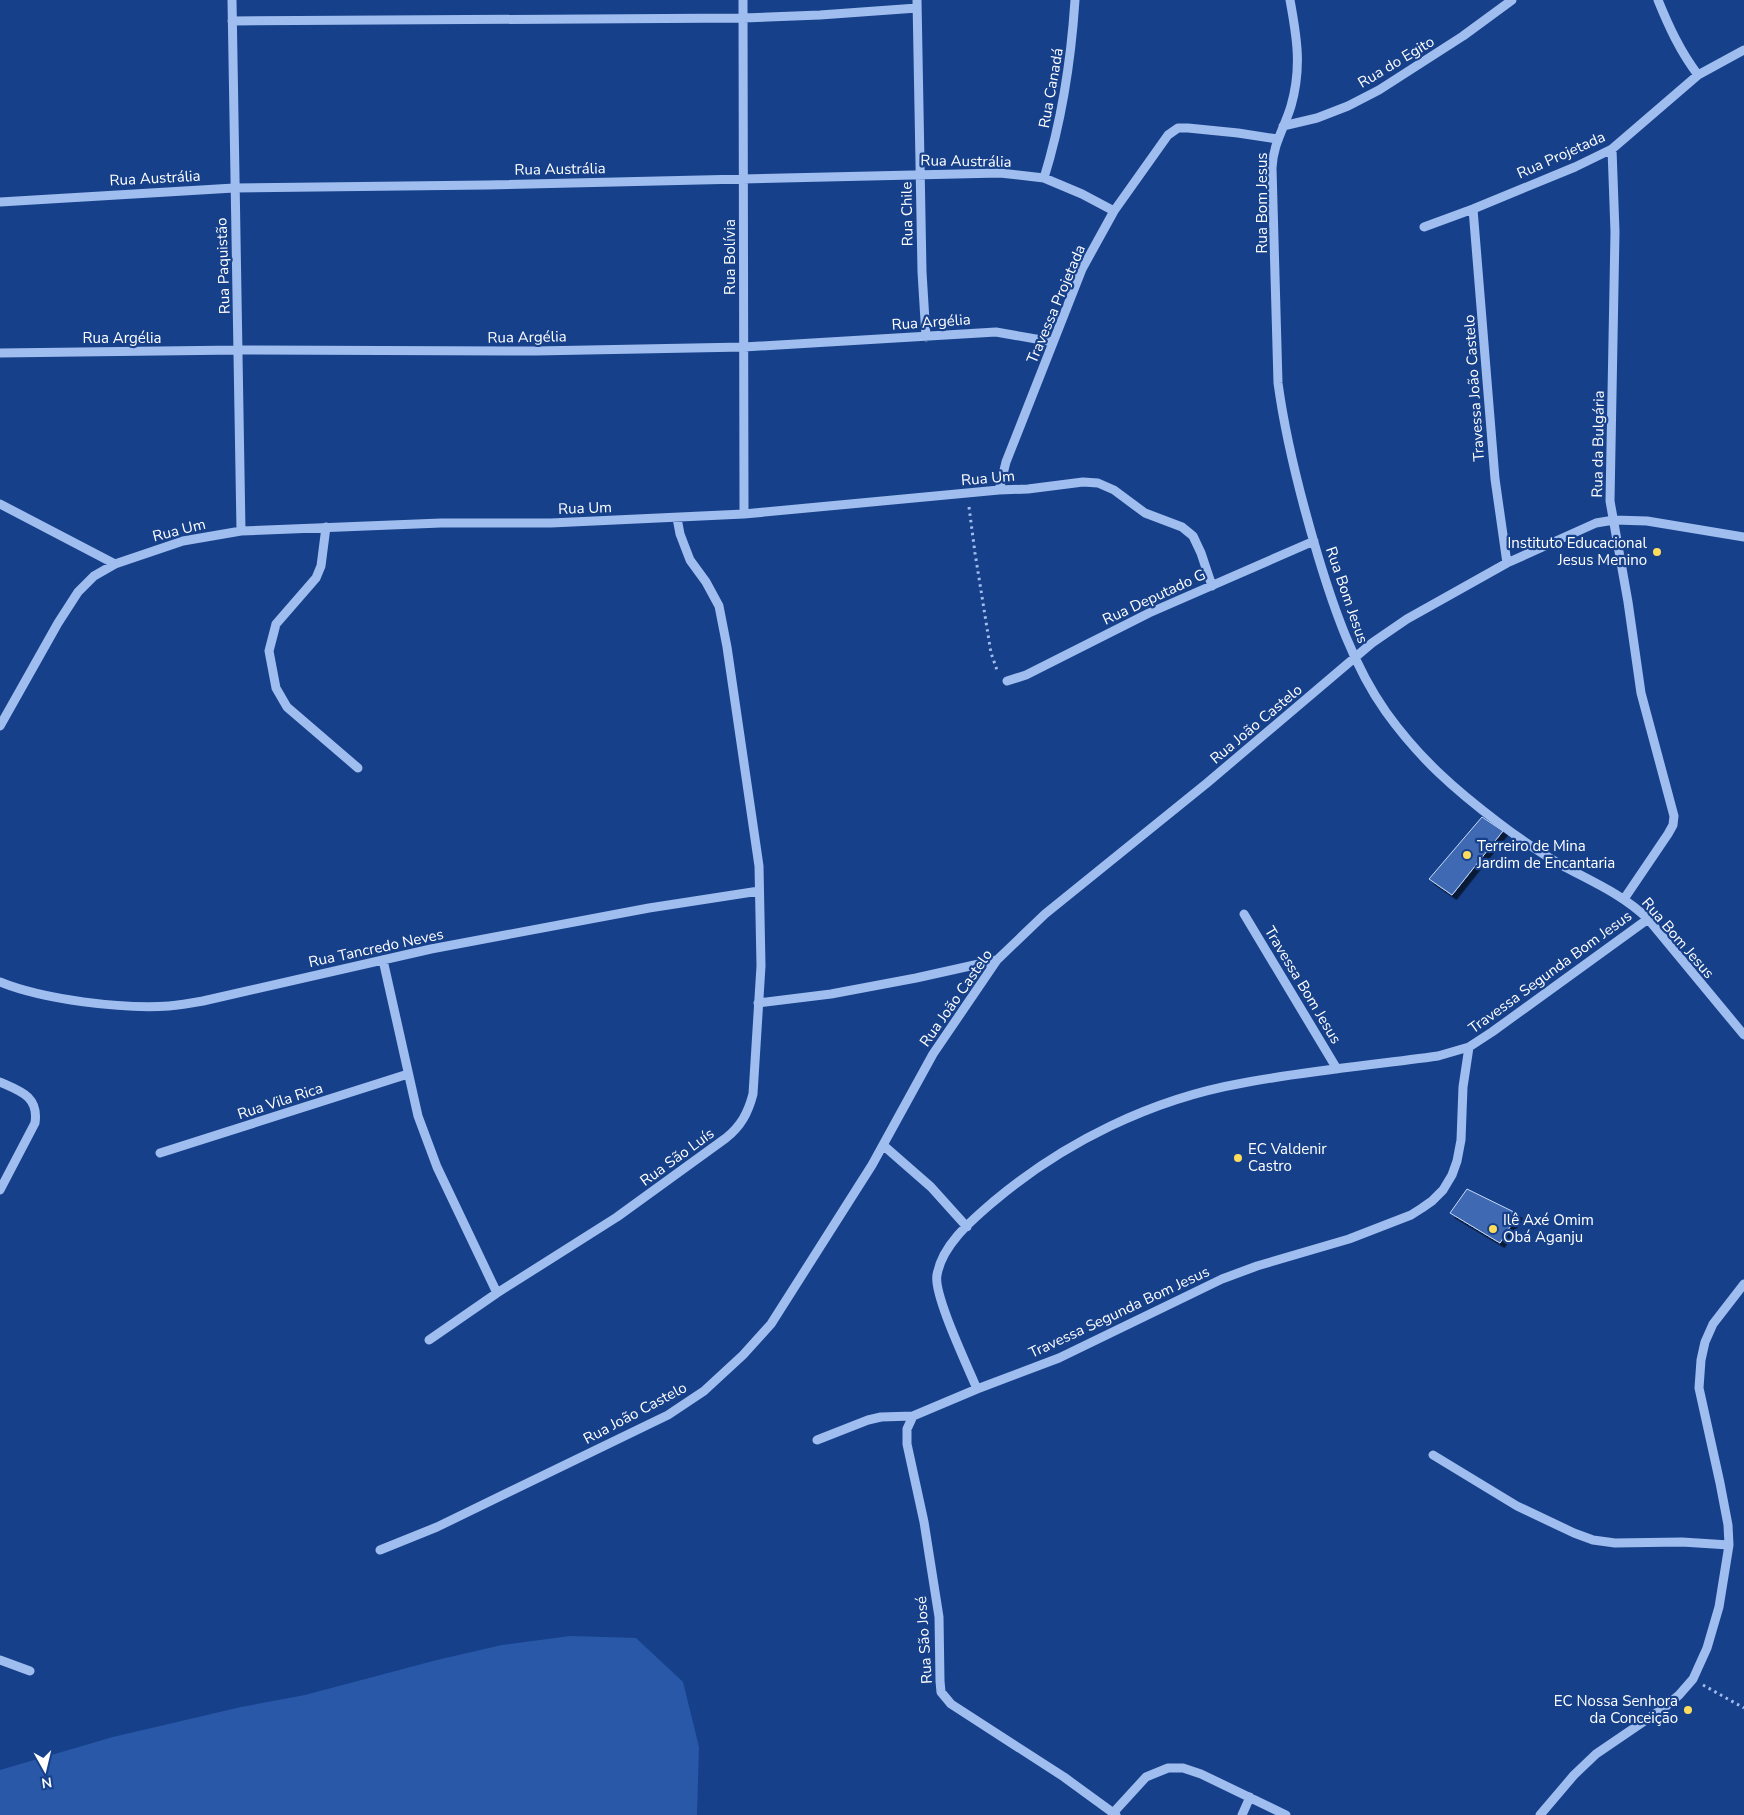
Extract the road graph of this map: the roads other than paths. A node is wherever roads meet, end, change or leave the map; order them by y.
1 (232, 0) edge
2 (743, 0) edge
3 (1075, 0) edge
4 (1290, 0) edge
5 (1512, 0) edge
6 (1658, 0) edge
7 (917, 4) edge
8 (743, 18) junction
9 (232, 21) junction
10 (1744, 50) edge
11 (1698, 75) junction
12 (1283, 126) junction
13 (1277, 139) junction
14 (1612, 148) junction
15 (920, 174) junction
16 (1044, 178) junction
17 (743, 179) junction
18 (234, 188) junction
19 (0, 202) edge
20 (1473, 209) junction
21 (1114, 211) junction
22 (1424, 227) dead end
23 (926, 337) junction
24 (1053, 342) junction
25 (744, 347) junction
26 (239, 350) junction
27 (0, 353) edge
28 (999, 490) junction
29 (0, 504) edge
30 (744, 514) junction
31 (677, 518) junction
32 (1614, 520) junction
33 (326, 527) junction
34 (241, 531) junction
35 (1744, 537) edge
36 (1314, 541) junction
37 (1508, 563) junction
38 (115, 564) junction
39 (1212, 586) junction
40 (1355, 657) junction
41 (1007, 681) road end
42 (0, 726) edge
43 (358, 768) dead end
44 (759, 891) junction
45 (1624, 899) junction
46 (1244, 914) dead end
47 (1648, 919) junction
48 (383, 960) junction
49 (997, 960) junction
50 (0, 982) edge
51 (758, 1003) junction
52 (1744, 1034) edge
53 (1469, 1047) junction
54 (1337, 1069) junction
55 (408, 1074) junction
56 (0, 1082) edge
57 (883, 1146) junction
58 (160, 1153) dead end
59 (0, 1190) edge
60 (967, 1227) junction
61 (1744, 1284) edge
62 (497, 1293) junction
63 (429, 1340) dead end
64 (977, 1389) junction
65 (913, 1416) junction
66 (816, 1440) dead end
67 (1433, 1455) dead end
68 (1729, 1545) junction
69 (380, 1550) dead end
70 (0, 1660) edge
71 (30, 1671) dead end
72 (1250, 1797) junction
73 (1114, 1814) edge
74 (1242, 1815) edge
75 (1286, 1815) edge
76 (1540, 1815) edge

1 - 9 street, Rua Paquistão
2 - 8 street, Rua Bolívia
3 - 16 street, Rua Canadá
4 - 12 street, Rua Bom Jesus
5 - 12 street, Rua do Egito
6 - 11 street
7 - 8 street
7 - 15 street, Rua Chile
8 - 9 street
8 - 17 street, Rua Bolívia
9 - 18 street, Rua Paquistão
10 - 11 street, Rua Projetada
11 - 14 street, Rua Projetada
12 - 13 street, Rua Bom Jesus
13 - 21 street, Travessa Projetada
13 - 36 street, Rua Bom Jesus
14 - 20 street, Rua Projetada
14 - 32 street, Rua da Bulgária
15 - 16 street, Rua Austrália
15 - 17 street, Rua Austrália
15 - 23 street, Rua Chile
16 - 21 street, Rua Austrália
17 - 18 street, Rua Austrália
17 - 25 street, Rua Bolívia
18 - 19 street, Rua Austrália
18 - 26 street, Rua Paquistão
20 - 22 street, Rua Projetada
20 - 37 street, Travessa João Castelo
21 - 24 street, Travessa Projetada
23 - 24 street, Rua Argélia
23 - 25 street, Rua Argélia
24 - 28 street, Travessa Projetada
25 - 26 street, Rua Argélia
25 - 30 street, Rua Bolívia
26 - 27 street, Rua Argélia
26 - 34 street, Rua Paquistão
28 - 30 street, Rua Um
28 - 39 street, Rua Um
29 - 38 street
30 - 31 street, Rua Um
31 - 33 street, Rua Um
31 - 44 street, Rua São Luís
32 - 35 street, Rua João Castelo
32 - 37 street, Rua João Castelo
32 - 45 street, Rua da Bulgária
33 - 34 street, Rua Um
33 - 43 street
34 - 38 street, Rua Um
36 - 39 street, Rua Deputado G
36 - 40 street, Rua Bom Jesus
37 - 40 street, Rua João Castelo
38 - 42 street, Rua Um
39 - 41 street, Rua Deputado G
40 - 45 street, Rua Bom Jesus
40 - 49 street, Rua João Castelo
44 - 48 street, Rua Tancredo Neves
44 - 51 street, Rua São Luís
45 - 47 street, Rua Bom Jesus
46 - 54 street, Travessa Bom Jesus
47 - 52 street, Rua Bom Jesus
47 - 53 street, Travessa Segunda Bom Jesus
48 - 50 street, Rua Tancredo Neves
48 - 55 street
49 - 51 street
49 - 57 street, Rua João Castelo
51 - 62 street, Rua São Luís
53 - 54 street, Travessa Segunda Bom Jesus
53 - 64 street, Travessa Segunda Bom Jesus
54 - 60 street, Travessa Segunda Bom Jesus
55 - 58 street, Rua Vila Rica
55 - 62 street
56 - 59 street
57 - 60 street
57 - 69 street, Rua João Castelo
60 - 64 street, Travessa Segunda Bom Jesus
61 - 68 street
62 - 63 street, Rua São Luís
64 - 65 street
65 - 66 street
65 - 73 street, Rua São José
67 - 68 street
68 - 76 street
70 - 71 street
72 - 73 street
72 - 74 street
72 - 75 street

